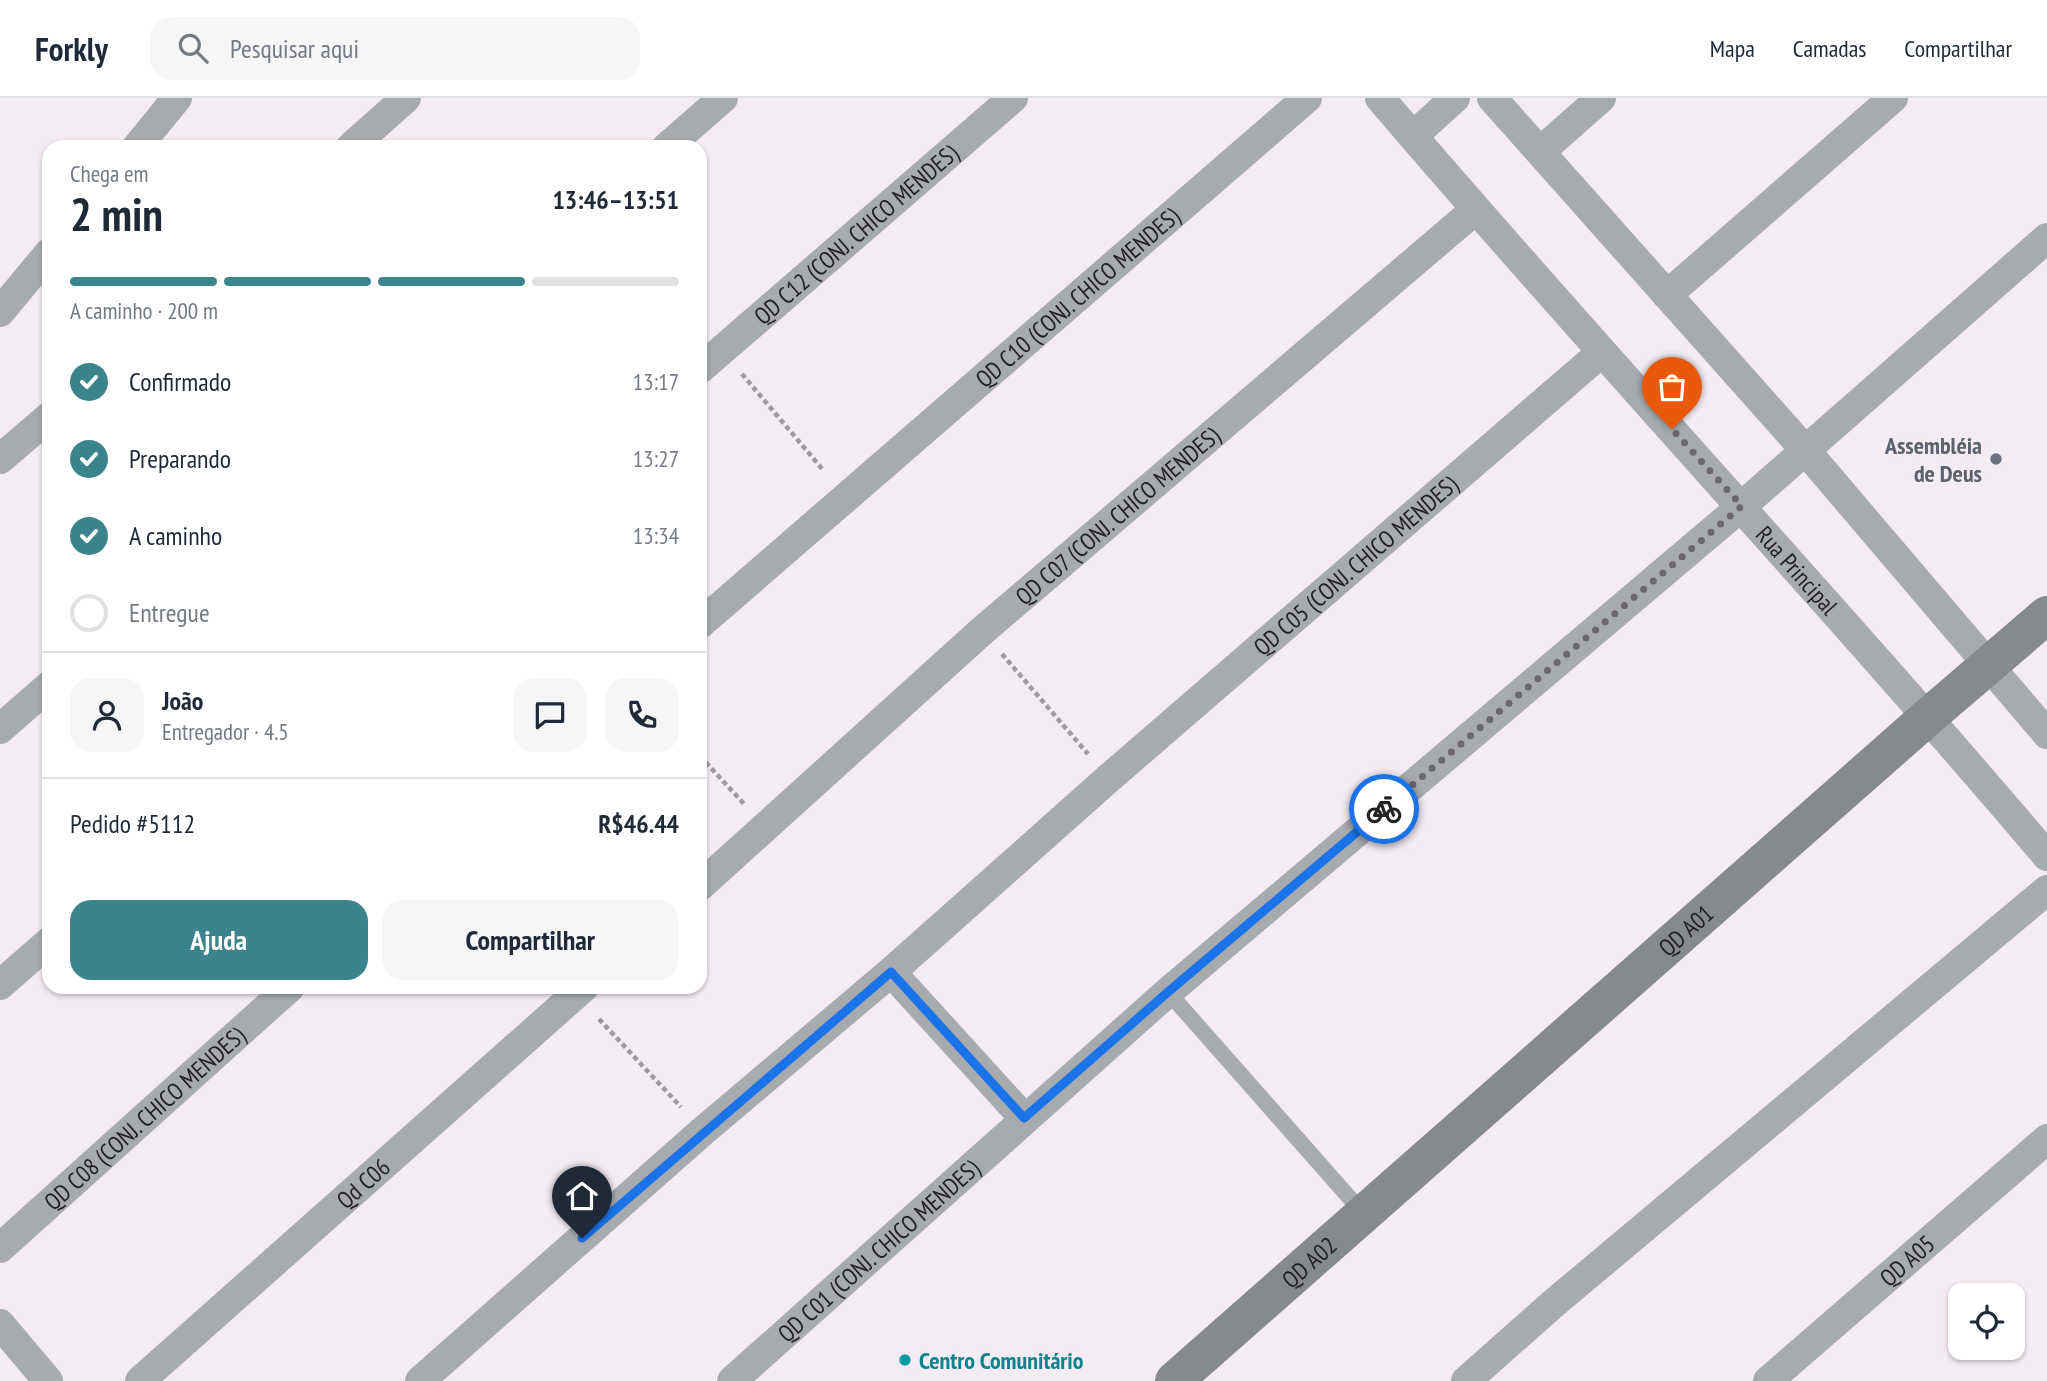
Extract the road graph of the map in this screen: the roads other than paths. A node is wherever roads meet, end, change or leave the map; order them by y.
1 (177, 98) edge
2 (406, 98) edge
3 (723, 98) edge
4 (1013, 98) edge
5 (1307, 98) edge
6 (1380, 98) edge
7 (1455, 98) edge
8 (1492, 98) edge
9 (1601, 98) edge
10 (1893, 98) edge
11 (1413, 136) junction
12 (143, 140) edge
13 (359, 140) edge
14 (675, 140) edge
15 (1541, 151) junction
16 (1475, 210) junction
17 (2047, 238) edge
18 (42, 261) edge
19 (1667, 295) junction
20 (0, 312) edge
21 (1602, 352) junction
22 (711, 360) edge
23 (42, 423) edge
24 (1806, 451) junction
25 (0, 459) edge
26 (1742, 506) junction
27 (2047, 615) edge
28 (707, 618) edge
29 (1989, 667) junction
30 (42, 692) edge
31 (1929, 716) junction
32 (0, 729) edge
33 (2047, 734) edge
34 (2047, 856) edge
35 (707, 880) edge
36 (2047, 890) edge
37 (42, 948) edge
38 (891, 972) junction
39 (0, 985) edge
40 (1168, 992) junction
41 (282, 994) edge
42 (576, 994) edge
43 (1024, 1118) junction
44 (2047, 1139) edge
45 (1444, 1142) joint
46 (1363, 1213) junction
47 (0, 1248) edge
48 (0, 1324) edge
49 (48, 1381) edge
50 (141, 1381) edge
51 (420, 1381) edge
52 (732, 1381) edge
53 (1174, 1381) edge
54 (1466, 1381) edge
55 (1768, 1381) edge

1 - 12 street
2 - 13 street
3 - 14 street
4 - 22 street, QD C12 (CONJ. CHICO MENDES)
5 - 28 street, QD C10 (CONJ. CHICO MENDES)
6 - 11 street, Rua Principal
7 - 11 street
8 - 15 street
9 - 15 street
10 - 19 street
11 - 16 street, Rua Principal
15 - 19 street
16 - 21 street, Rua Principal
16 - 35 street, QD C07 (CONJ. CHICO MENDES)
17 - 24 street, QD C01 (CONJ. CHICO MENDES)
18 - 20 street
19 - 24 street
21 - 26 street, Rua Principal
21 - 38 street, QD C05 (CONJ. CHICO MENDES)
23 - 25 street
24 - 26 street, QD C01 (CONJ. CHICO MENDES)
24 - 29 street
26 - 31 street, Rua Principal
26 - 40 street, QD C01 (CONJ. CHICO MENDES)
27 - 29 street, QD A01
29 - 31 street, QD A01
29 - 33 street
30 - 32 street
31 - 34 street, Rua Principal
31 - 45 street, QD A01
36 - 54 street
37 - 39 street
38 - 43 street
38 - 51 street, QD C05 (CONJ. CHICO MENDES)
40 - 43 street, QD C01 (CONJ. CHICO MENDES)
40 - 46 lane
41 - 47 street, QD C08 (CONJ. CHICO MENDES)
42 - 50 street, Qd C06
43 - 52 street, QD C01 (CONJ. CHICO MENDES)
44 - 55 street, QD A05
45 - 46 street, QD A02
46 - 53 street, QD A02
48 - 49 street

